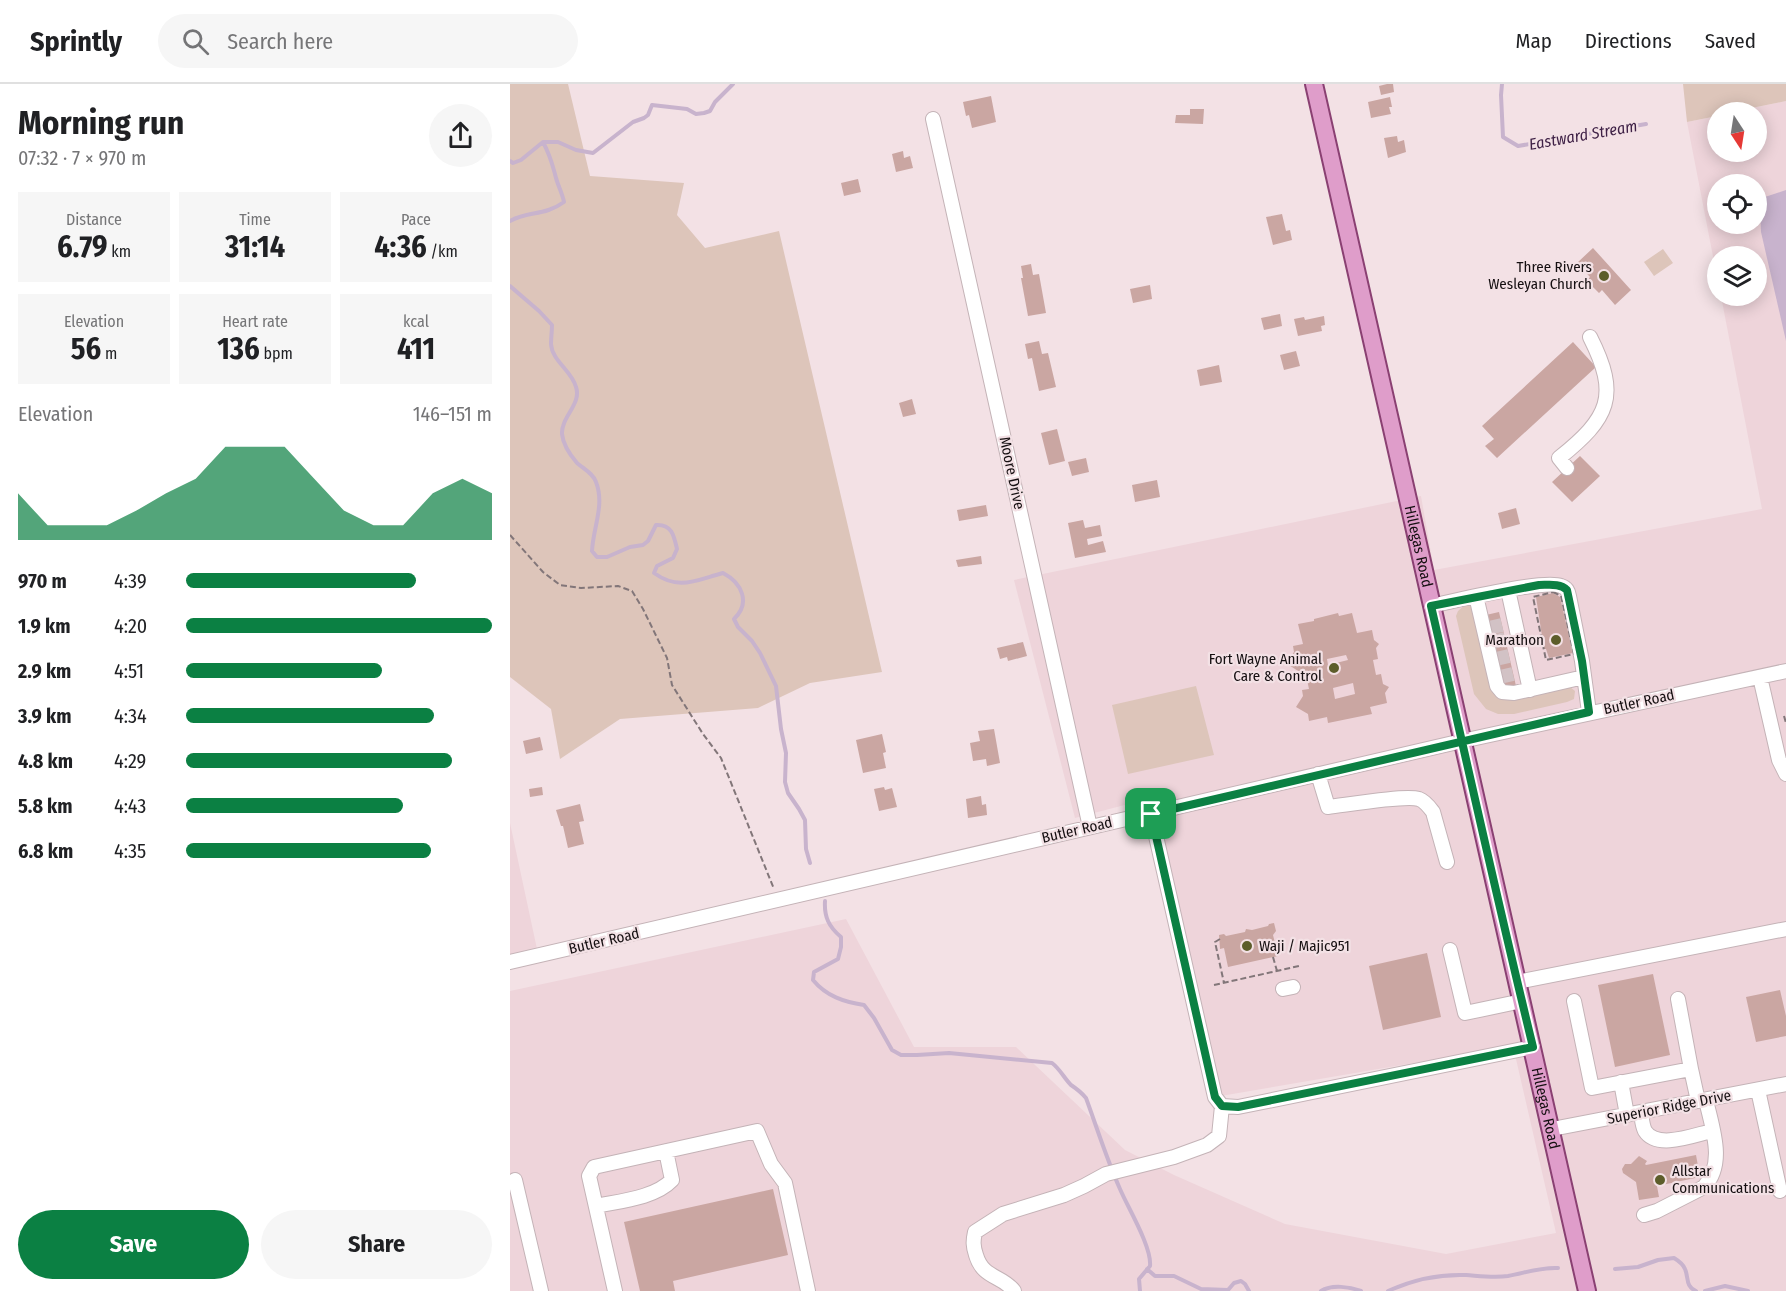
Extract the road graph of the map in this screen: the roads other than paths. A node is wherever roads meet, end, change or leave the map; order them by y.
1 (1314, 84) edge
2 (933, 119) dead end
3 (1590, 337) dead end
4 (1567, 468) dead end
5 (1508, 590) junction
6 (1476, 596) junction
7 (1431, 606) junction
8 (1499, 633) junction
9 (1504, 657) junction
10 (1786, 671) edge
11 (1508, 675) junction
12 (1584, 677) junction
13 (1760, 677) junction
14 (1530, 690) junction
15 (1589, 712) junction
16 (1462, 741) junction
17 (1318, 774) junction
18 (1786, 774) edge
19 (1151, 814) junction
20 (1090, 827) junction
21 (1447, 862) dead end
22 (1786, 929) edge
23 (1449, 950) dead end
24 (510, 962) edge
25 (1517, 982) junction
26 (1678, 999) dead end
27 (1522, 1001) junction
28 (1574, 1001) dead end
29 (1533, 1047) junction
30 (1691, 1069) junction
31 (1621, 1082) junction
32 (1786, 1084) edge
33 (1758, 1090) junction
34 (1702, 1101) junction
35 (1222, 1106) junction
36 (1634, 1114) junction
37 (1552, 1130) junction
38 (1714, 1138) junction
39 (666, 1151) junction
40 (1726, 1176) dead end
41 (515, 1180) dead end
42 (1780, 1191) dead end
43 (596, 1206) junction
44 (1644, 1215) dead end
45 (541, 1291) edge
46 (615, 1291) edge
47 (808, 1291) edge
48 (1014, 1291) edge
49 (1587, 1291) edge

1 - 7 main road, Hillegas Road
2 - 20 street, Moore Drive
3 - 4 street
5 - 6 street
5 - 8 street
5 - 12 street
6 - 7 street
6 - 8 street
7 - 16 main road, Hillegas Road
8 - 9 street
8 - 9 street
9 - 11 street
9 - 11 street
10 - 13 street, Butler Road
11 - 14 street
11 - 14 street
12 - 14 street
12 - 15 street
13 - 15 street, Butler Road
13 - 18 street
15 - 16 street, Butler Road
16 - 17 street, Butler Road
16 - 25 main road, Hillegas Road
17 - 19 street, Butler Road
17 - 21 street
19 - 20 street, Butler Road
19 - 35 street
20 - 24 street, Butler Road
22 - 25 street
23 - 27 street
25 - 27 main road, Hillegas Road
26 - 30 street
27 - 29 main road, Hillegas Road
28 - 31 street
29 - 35 street
29 - 37 main road, Hillegas Road
30 - 31 street
30 - 34 street
31 - 36 street
32 - 33 street, Superior Ridge Drive
33 - 34 street, Superior Ridge Drive
33 - 42 street
34 - 36 street, Superior Ridge Drive
34 - 38 street
35 - 48 street
36 - 37 street, Superior Ridge Drive
36 - 38 street
37 - 49 main road, Hillegas Road
38 - 40 street
38 - 44 street
39 - 43 street
39 - 43 street
39 - 47 street
41 - 45 street
43 - 46 street

